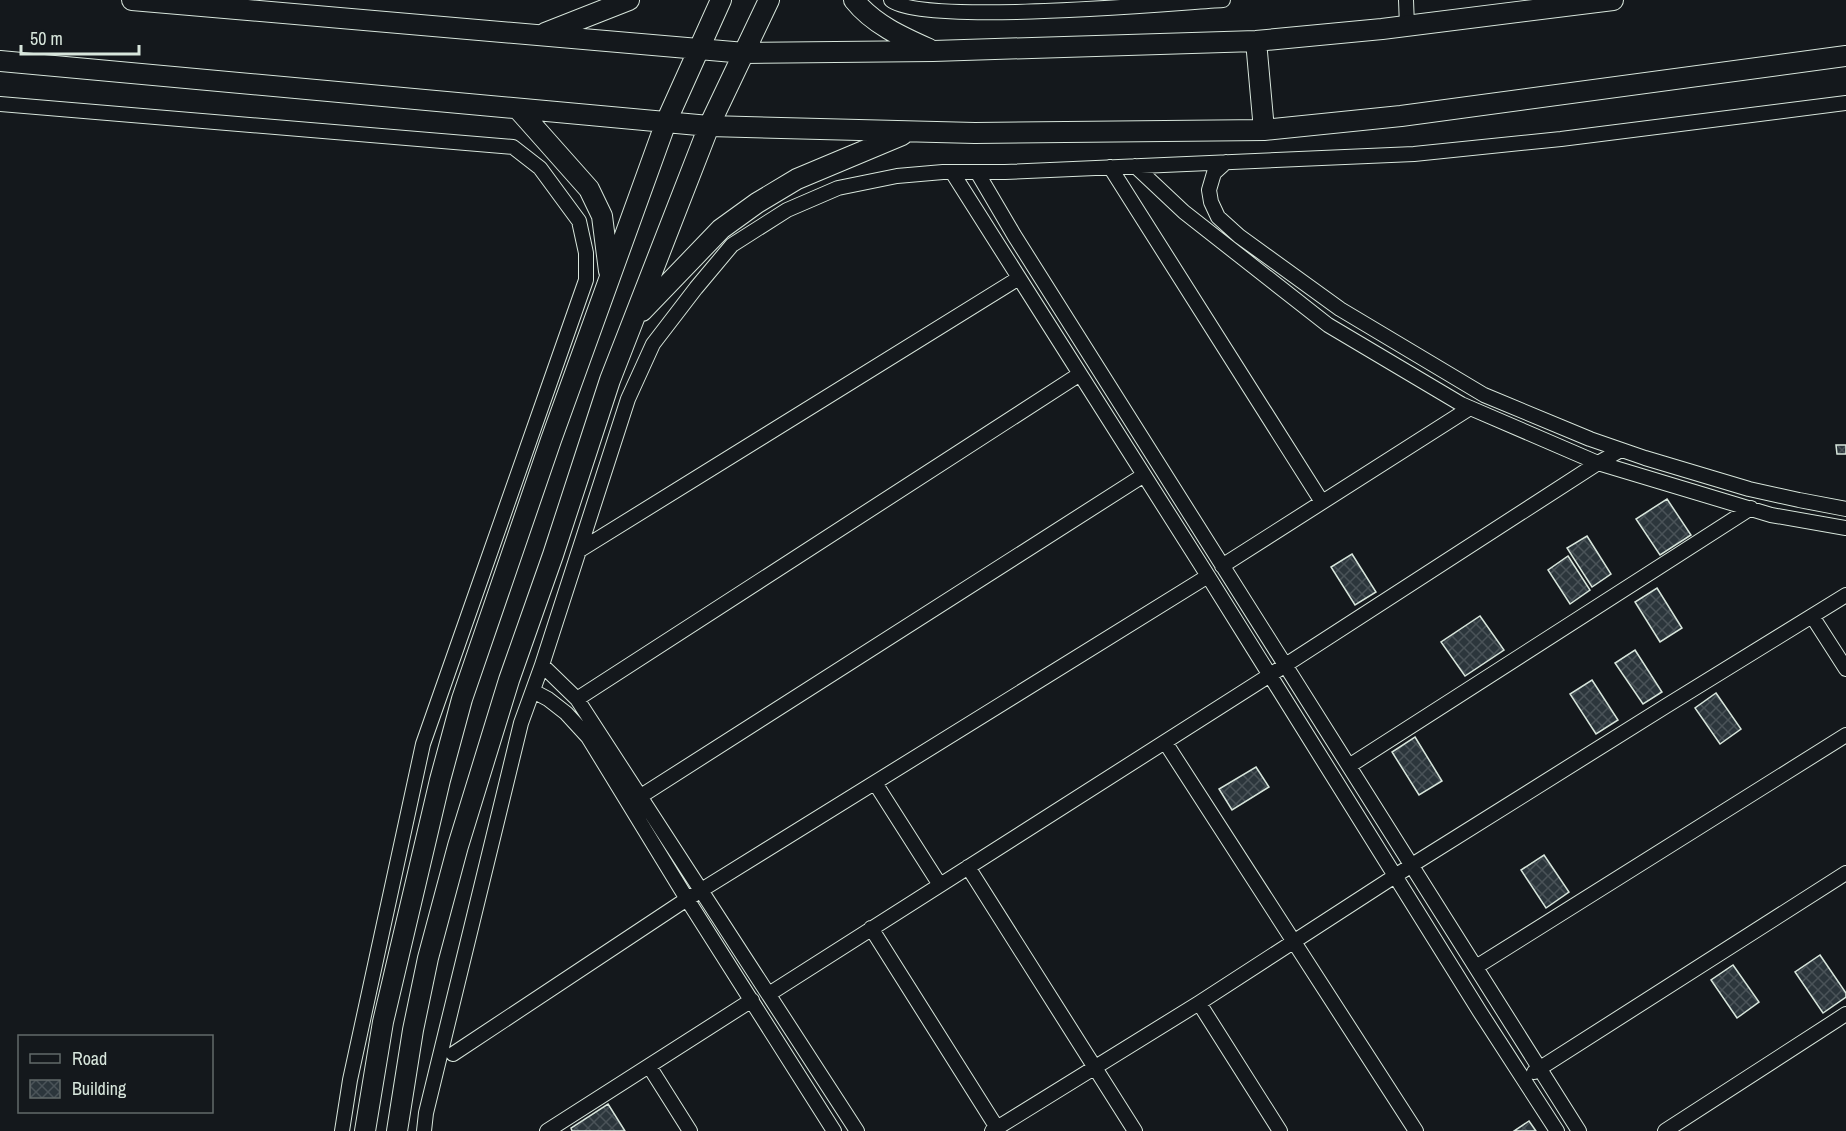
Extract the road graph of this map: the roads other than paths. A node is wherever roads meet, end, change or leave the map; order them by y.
1 (132, 0) edge
2 (629, 0) edge
3 (721, 0) edge
4 (769, 0) edge
5 (854, 0) edge
6 (891, 0) edge
7 (1084, 0) edge
8 (1223, 0) edge
9 (1406, 0) edge
10 (1613, 0) edge
11 (1072, 9) junction
12 (1407, 26) junction
13 (540, 35) junction
14 (1257, 41) junction
15 (697, 49) junction
16 (933, 51) junction
17 (745, 53) junction
18 (1846, 56) edge
19 (0, 60) edge
20 (1846, 103) edge
21 (0, 104) edge
22 (518, 109) junction
23 (666, 122) junction
24 (709, 126) junction
25 (1264, 130) junction
26 (910, 132) junction
27 (1226, 162) junction
28 (1135, 166) junction
29 (1110, 167) junction
30 (952, 172) junction
31 (977, 172) junction
32 (610, 277) junction
33 (1019, 278) junction
34 (634, 318) junction
35 (1080, 374) junction
36 (1470, 408) junction
37 (1621, 450) junction
38 (1598, 463) junction
39 (1144, 475) junction
40 (1322, 502) junction
41 (1751, 508) junction
42 (1846, 509) edge
43 (1846, 528) edge
44 (580, 550) junction
45 (1222, 566) junction
46 (1208, 576) junction
47 (1846, 596) edge
48 (1812, 616) junction
49 (542, 665) junction
50 (1285, 666) junction
51 (1846, 669) edge
52 (1270, 675) junction
53 (533, 691) junction
54 (577, 699) junction
55 (1846, 735) edge
56 (1165, 742) junction
57 (1349, 766) junction
58 (875, 783) junction
59 (640, 796) junction
60 (1412, 865) junction
61 (968, 867) junction
62 (1846, 873) edge
63 (1396, 877) junction
64 (940, 885) junction
65 (702, 890) junction
66 (687, 899) junction
67 (871, 928) junction
68 (1294, 942) junction
69 (1476, 967) junction
70 (769, 994) junction
71 (752, 1000) junction
72 (1199, 1003) junction
73 (1846, 1014) edge
74 (453, 1054) dead end
75 (649, 1066) junction
76 (1094, 1068) junction
77 (1540, 1069) junction
78 (1523, 1079) junction
79 (550, 1130) edge
80 (996, 1130) edge
81 (342, 1131) edge
82 (365, 1131) edge
83 (397, 1131) edge
84 (424, 1131) edge
85 (690, 1131) edge
86 (834, 1131) edge
87 (857, 1131) edge
88 (1135, 1131) edge
89 (1280, 1131) edge
90 (1416, 1131) edge
91 (1557, 1131) edge
92 (1579, 1131) edge
93 (1665, 1131) edge

1 - 13 main road
2 - 13 main road
3 - 15 main road
4 - 17 main road
5 - 16 main road
6 - 11 street
7 - 11 street
8 - 11 street
9 - 12 street
10 - 12 main road
12 - 14 main road
13 - 15 main road
14 - 16 main road
14 - 25 main road
15 - 17 main road
15 - 23 main road
16 - 17 main road
17 - 24 main road
18 - 25 main road
19 - 22 main road
20 - 27 street
21 - 81 street
22 - 23 main road
22 - 32 main road
23 - 24 main road
23 - 32 main road
24 - 26 main road
24 - 34 main road
25 - 26 main road
26 - 34 main road
27 - 28 street
27 - 37 street
28 - 29 street
28 - 36 street
29 - 31 street
29 - 40 street
30 - 31 street
30 - 33 street
30 - 44 street
31 - 45 street
32 - 82 main road
33 - 35 street
33 - 44 street
34 - 83 main road
35 - 39 street
35 - 54 street
36 - 38 street
36 - 40 street
37 - 38 street
37 - 42 street
38 - 41 street
38 - 50 street
39 - 46 street
39 - 59 street
40 - 45 street
41 - 43 street
41 - 57 street
44 - 49 street
45 - 50 street
46 - 52 street
46 - 58 street
47 - 48 street
48 - 51 street
48 - 60 street
49 - 53 street
49 - 54 street
50 - 52 street
50 - 57 street
52 - 56 street
52 - 63 street
53 - 66 street
53 - 84 street
54 - 59 street
55 - 69 street
56 - 61 street
56 - 68 street
57 - 60 street
58 - 64 street
58 - 65 street
59 - 65 street
60 - 63 street
60 - 69 street
61 - 64 street
61 - 76 street
62 - 77 street
63 - 68 street
63 - 78 street
64 - 67 street
65 - 66 street
65 - 70 street
66 - 71 street
66 - 74 street
67 - 70 street
67 - 80 street
68 - 72 street
68 - 90 street
69 - 77 street
70 - 87 street
71 - 75 street
71 - 86 street
72 - 76 street
72 - 89 street
73 - 93 street
75 - 79 street
75 - 85 street
76 - 80 street
76 - 88 street
77 - 78 street
77 - 92 street
78 - 91 street

